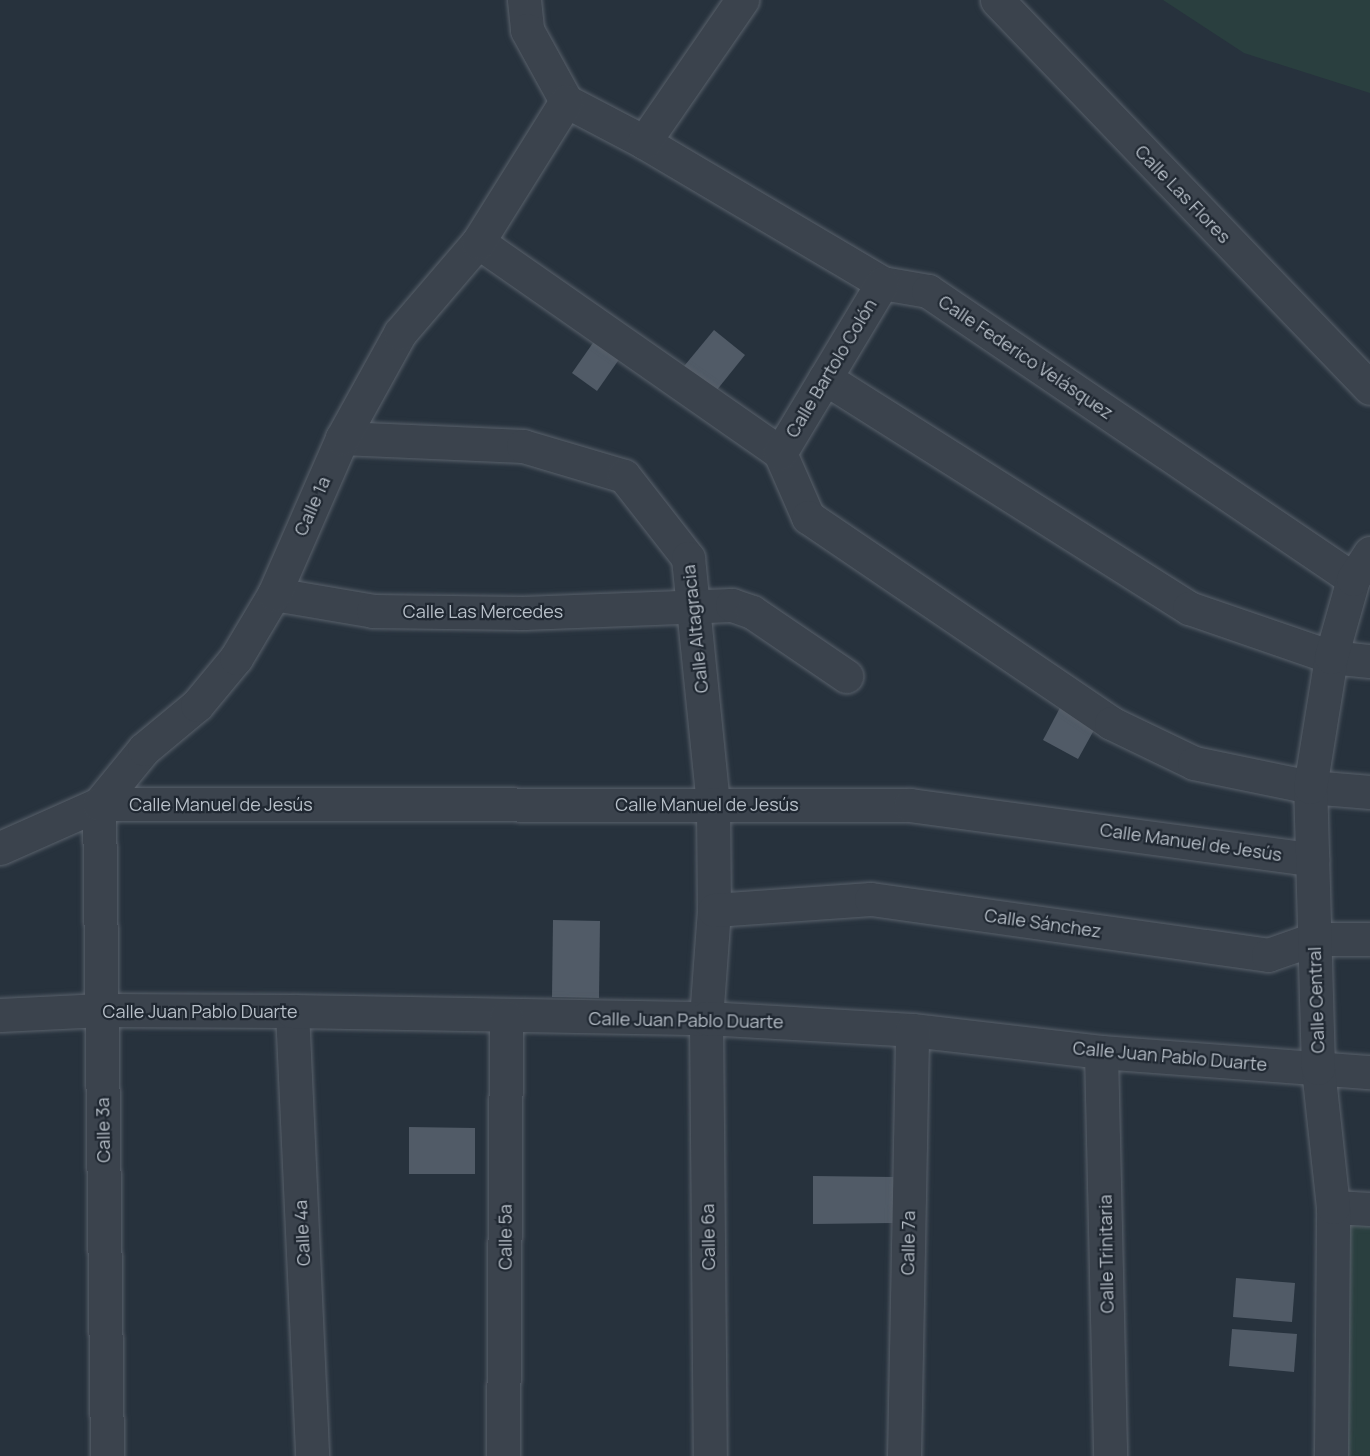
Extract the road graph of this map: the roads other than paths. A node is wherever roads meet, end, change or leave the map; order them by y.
1 (742, 0) edge
2 (998, 0) edge
3 (525, 15) edge
4 (566, 101) junction
5 (644, 142) junction
6 (478, 242) junction
7 (882, 283) junction
8 (825, 378) junction
9 (1370, 388) edge
10 (342, 438) junction
11 (780, 453) junction
12 (1361, 566) edge
13 (274, 594) junction
14 (694, 607) junction
15 (1331, 657) junction
16 (1370, 661) edge
17 (846, 676) dead end
18 (1310, 787) junction
19 (1370, 792) edge
20 (99, 804) junction
21 (713, 804) junction
22 (0, 848) edge
23 (1312, 859) junction
24 (714, 910) junction
25 (1314, 939) junction
26 (1370, 939) edge
27 (102, 1010) junction
28 (292, 1011) junction
29 (0, 1015) edge
30 (506, 1017) junction
31 (706, 1018) junction
32 (912, 1030) junction
33 (1101, 1052) junction
34 (1318, 1068) junction
35 (1370, 1072) edge
36 (1333, 1207) junction
37 (1370, 1209) edge
38 (107, 1456) edge
39 (312, 1456) edge
40 (503, 1456) edge
41 (710, 1456) edge
42 (904, 1456) edge
43 (1110, 1456) edge
44 (1331, 1456) edge

1 - 5 street
2 - 9 street, Calle Las Flores
3 - 4 street
4 - 5 street, Calle Federico Velásquez
4 - 6 street, Calle 1a
5 - 7 street, Calle Federico Velásquez
6 - 10 street, Calle 1a
6 - 11 street
7 - 8 street, Calle Bartolo Colón
7 - 12 street, Calle Federico Velásquez
8 - 11 street, Calle Bartolo Colón
8 - 15 street
10 - 13 street, Calle 1a
10 - 14 street, Calle Altagracia
11 - 18 street
12 - 15 street, Calle Central
13 - 14 street, Calle Las Mercedes
13 - 20 street, Calle 1a
14 - 17 street, Calle Las Mercedes
14 - 21 street, Calle Altagracia
15 - 16 street
15 - 18 street, Calle Central
18 - 19 street
18 - 23 street, Calle Central
20 - 21 street, Calle Manuel de Jesús
20 - 22 street, Calle 1a
20 - 27 street, Calle 3a
21 - 23 street, Calle Manuel de Jesús
21 - 24 street, Calle Altagracia
23 - 25 street, Calle Central
24 - 25 street, Calle Sánchez
24 - 31 street, Calle Altagracia
25 - 26 street, Calle Sánchez
25 - 34 street, Calle Central
27 - 28 street, Calle Juan Pablo Duarte
27 - 29 street, Calle Juan Pablo Duarte
27 - 38 street, Calle 3a
28 - 30 street, Calle Juan Pablo Duarte
28 - 39 street, Calle 4a
30 - 31 street, Calle Juan Pablo Duarte
30 - 40 street, Calle 5a
31 - 32 street, Calle Juan Pablo Duarte
31 - 41 street, Calle 6a
32 - 33 street, Calle Juan Pablo Duarte
32 - 42 street, Calle 7a
33 - 34 street, Calle Juan Pablo Duarte
33 - 43 street, Calle Trinitaria
34 - 35 street, Calle Juan Pablo Duarte
34 - 36 street, Calle Central
36 - 37 street
36 - 44 street, Calle Central

